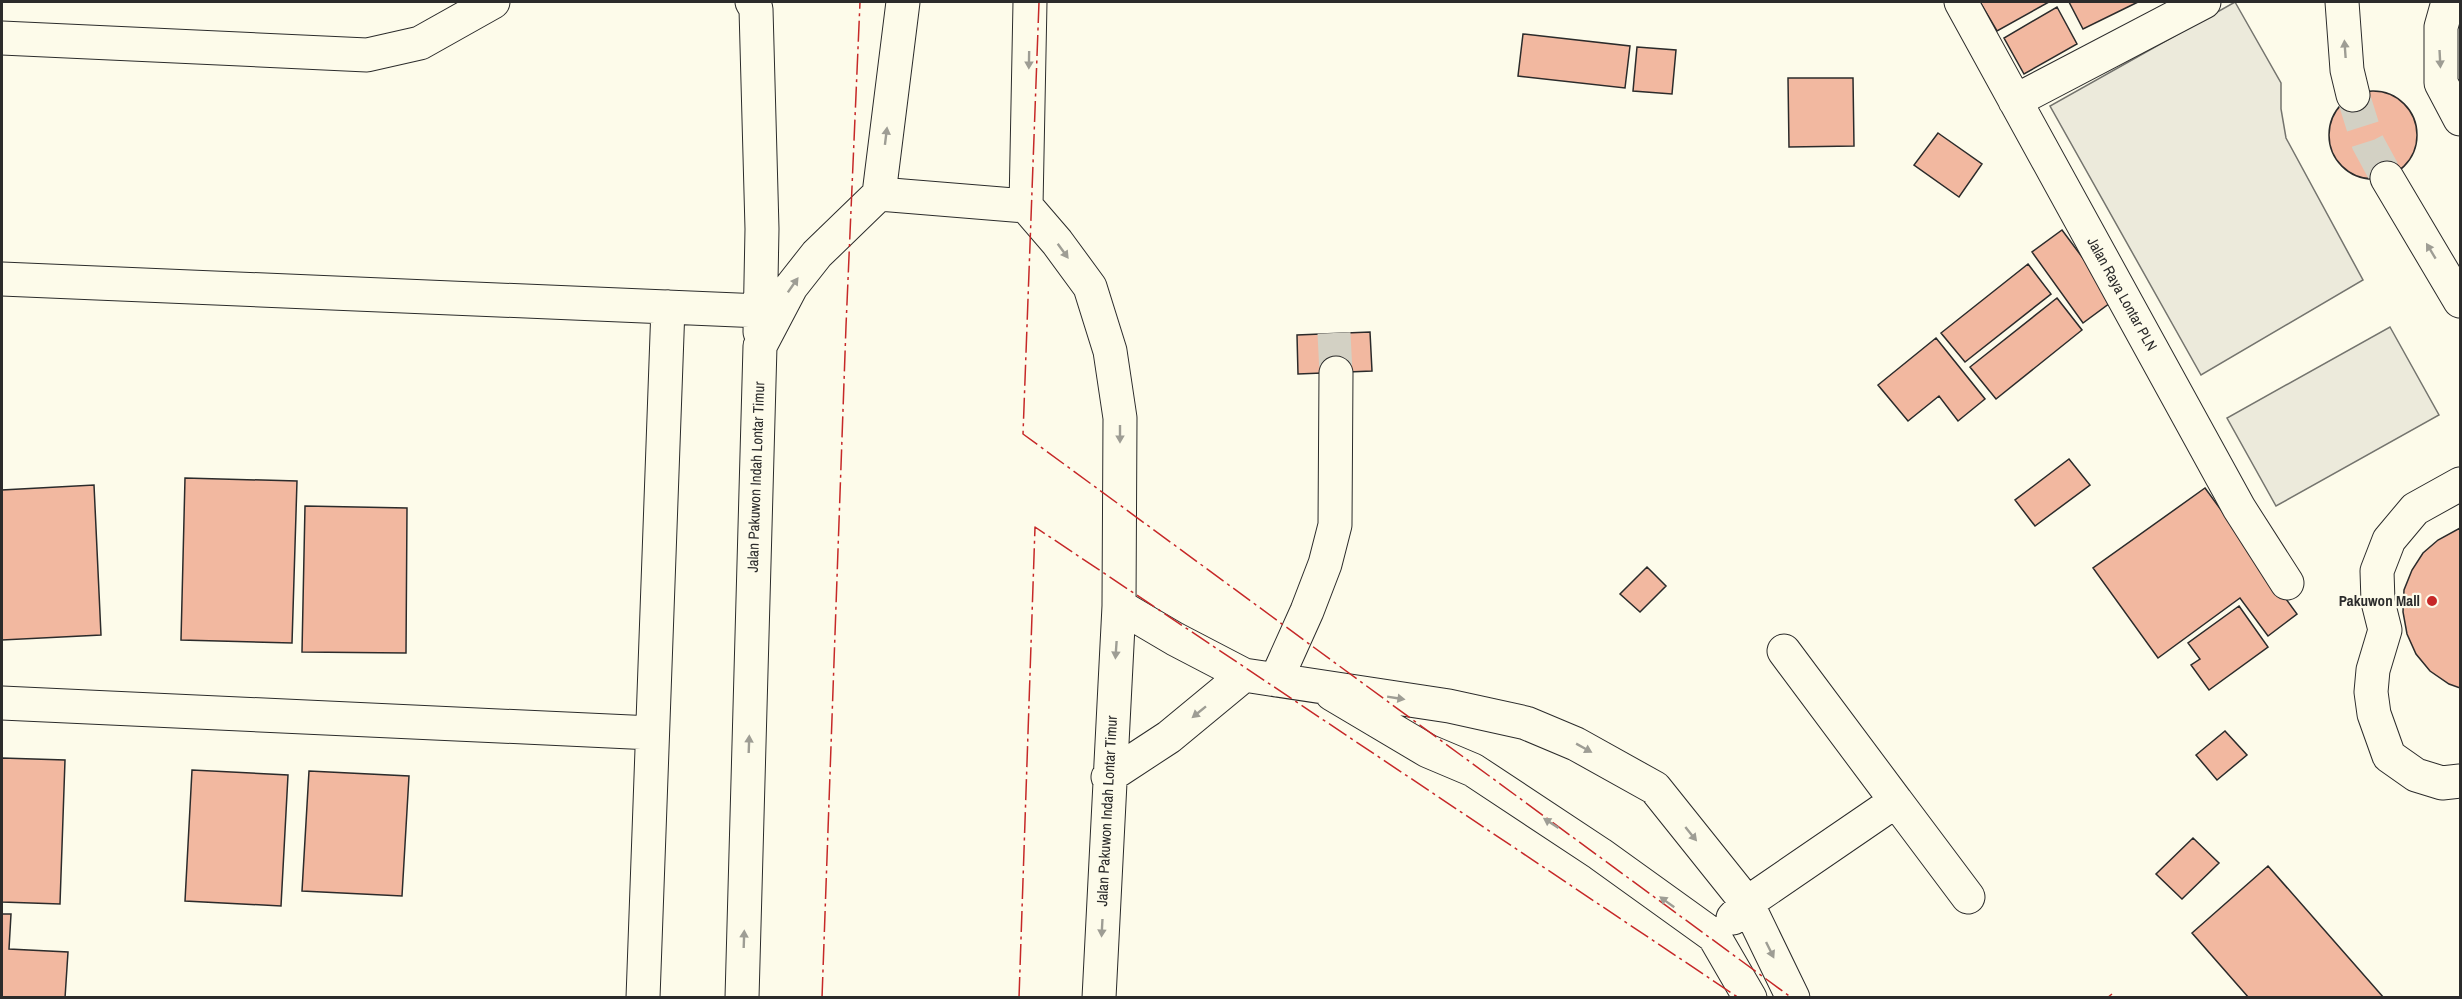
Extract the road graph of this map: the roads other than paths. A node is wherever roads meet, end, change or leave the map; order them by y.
1 (493, 2) edge
2 (752, 2) edge
3 (903, 2) edge
4 (1030, 2) edge
5 (1961, 2) edge
6 (2204, 2) edge
7 (2342, 2) edge
8 (2448, 2) edge
9 (2, 38) edge
10 (2353, 95) tunnel mouth
11 (2015, 101) junction
12 (2460, 119) edge
13 (2387, 178) tunnel mouth
14 (879, 194) junction
15 (1026, 206) junction
16 (2, 279) edge
17 (2460, 301) edge
18 (668, 308) junction
19 (761, 311) junction
20 (760, 346) junction
21 (1336, 373) tunnel mouth
22 (2460, 484) edge
23 (2287, 584) dead end
24 (1119, 606) junction
25 (1784, 651) dead end
26 (1260, 677) junction
27 (1318, 686) junction
28 (2, 703) edge
29 (652, 733) junction
30 (1108, 777) junction
31 (2460, 781) edge
32 (1896, 801) junction
33 (1968, 897) dead end
34 (1747, 903) junction
35 (1714, 936) junction
36 (643, 998) edge
37 (742, 998) edge
38 (1099, 998) edge
39 (1750, 998) edge
40 (1793, 998) edge

1 - 9 street
2 - 19 street
14 -> 3 street
4 -> 15 street
5 - 11 street, Jalan Raya Lontar PLN
6 - 11 street
10 -> 7 street
8 -> 12 street
11 - 23 street, Jalan Raya Lontar PLN
17 -> 13 street
14 - 15 street
20 -> 14 street, Jalan Pakuwon Indah Lontar Timur
15 -> 24 street, Jalan Pakuwon Indah Lontar Timur
16 - 18 street
18 - 19 street
18 - 29 street
19 - 20 street
37 -> 20 street, Jalan Pakuwon Indah Lontar Timur
21 - 26 street
22 - 31 street
24 - 26 street
24 -> 30 street, Jalan Pakuwon Indah Lontar Timur
25 - 32 street
26 - 27 street
26 -> 30 street
27 -> 34 street
35 -> 27 street
28 - 29 street
29 - 36 street
30 -> 38 street, Jalan Pakuwon Indah Lontar Timur
32 - 33 street
32 - 34 street
34 - 35 street
34 -> 40 street
35 - 39 street

